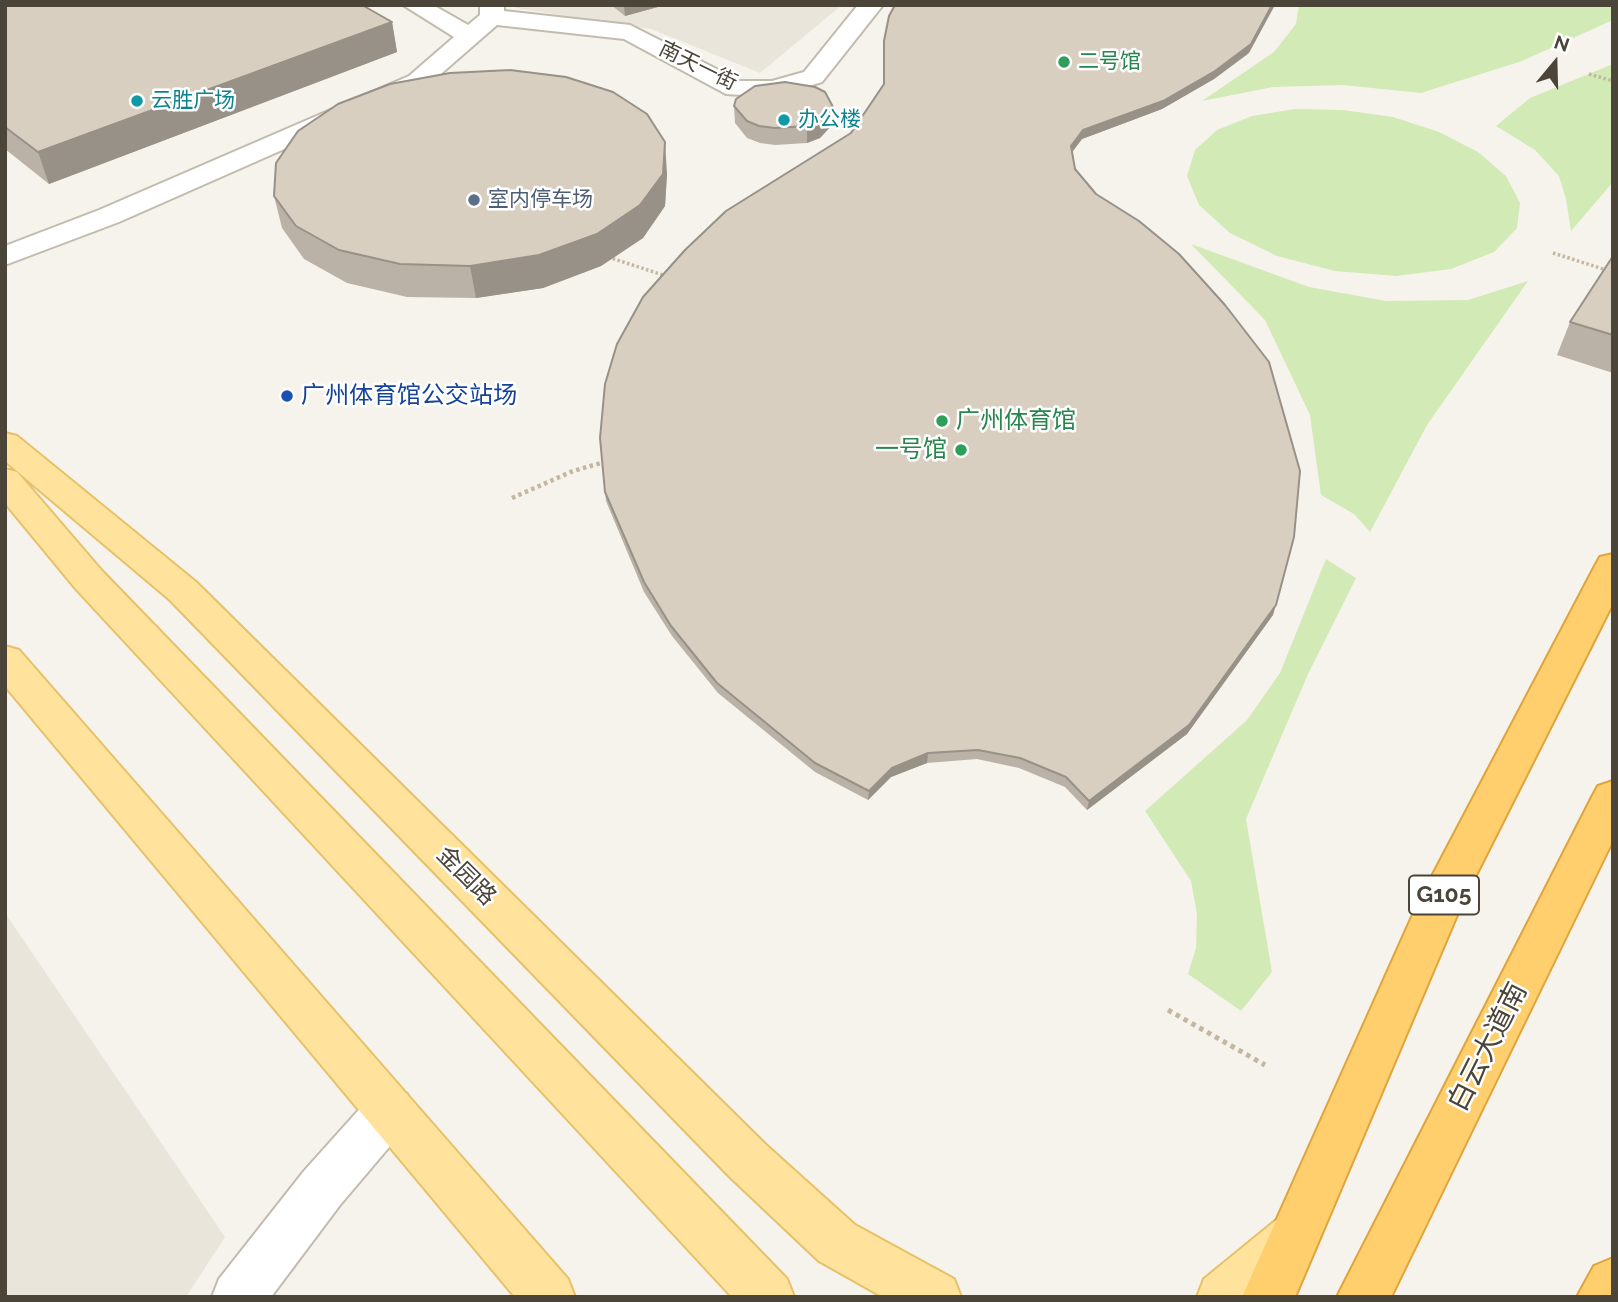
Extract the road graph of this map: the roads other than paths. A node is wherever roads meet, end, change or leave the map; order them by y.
1 (415, 5) edge
2 (871, 5) edge
3 (492, 11) edge
4 (855, 25) junction
5 (888, 28) edge
6 (469, 37) junction
7 (5, 256) edge
8 (5, 443) edge
9 (5, 480) edge
10 (1613, 566) edge
11 (5, 660) edge
12 (1613, 797) edge
13 (390, 1110) junction
14 (1297, 1235) junction
15 (1613, 1284) edge
16 (238, 1297) edge
17 (549, 1297) edge
18 (768, 1297) edge
19 (934, 1297) edge
20 (1223, 1297) edge
21 (1268, 1297) edge
22 (1363, 1297) edge
23 (1603, 1297) edge

1 - 6 street
2 - 4 street, 南天一街
3 - 4 street, 南天一街
3 - 6 street
4 - 5 street
6 - 7 street
8 - 19 main road, 金园路
9 - 18 main road
10 - 14 highway, G105
11 - 13 main road
12 - 22 highway, 白云大道南
13 - 16 street
13 - 17 main road
14 - 20 main road
14 - 21 highway, G105
15 - 23 highway

